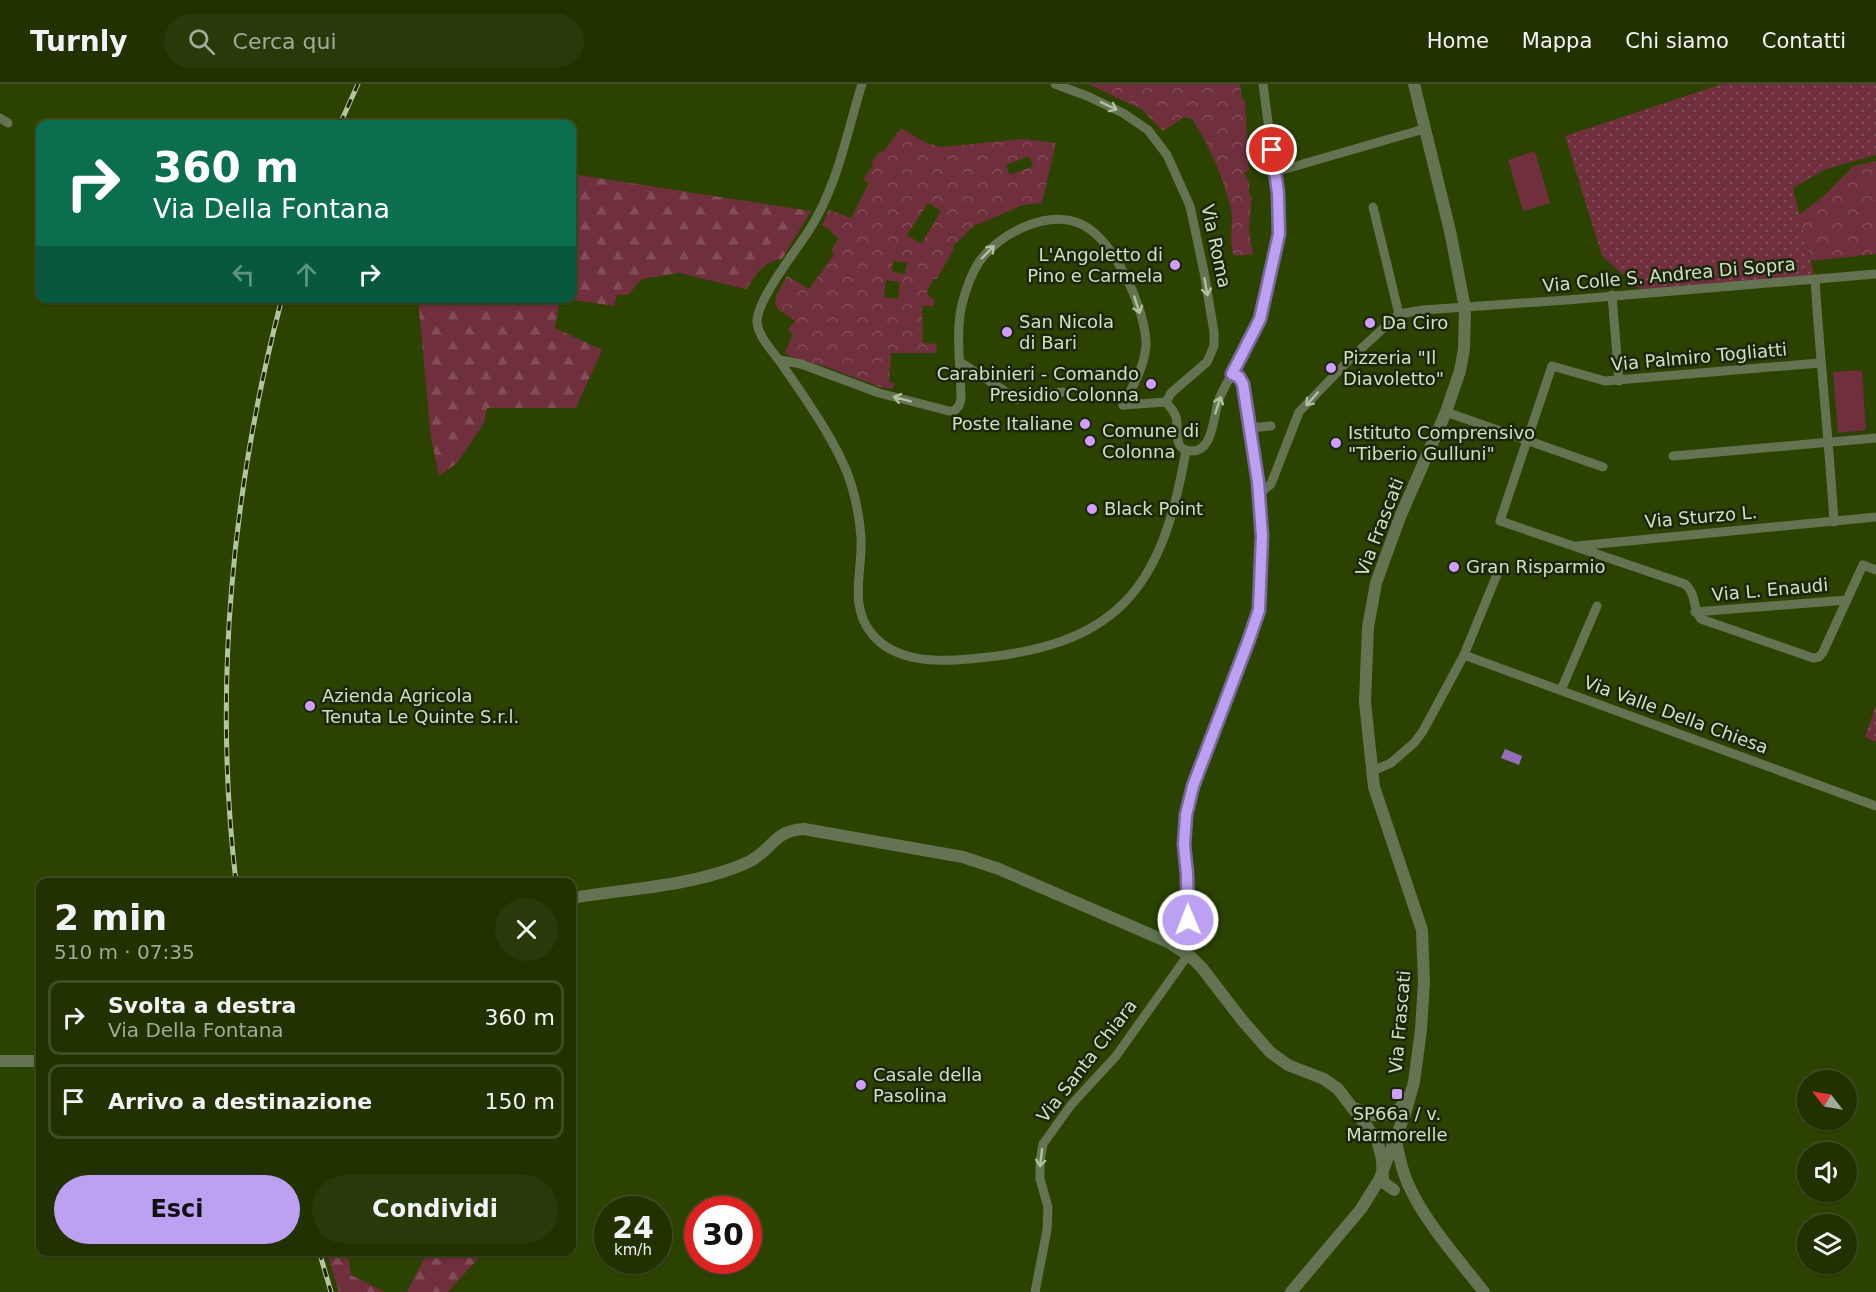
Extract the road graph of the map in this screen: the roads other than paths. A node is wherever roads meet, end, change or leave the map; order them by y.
1 (862, 84) edge
2 (1055, 84) edge
3 (1263, 84) edge
4 (1411, 88) edge
5 (1424, 129) junction
6 (1275, 172) junction
7 (1373, 207) dead end
8 (1876, 274) edge
9 (1815, 279) junction
10 (1612, 296) junction
11 (1465, 308) junction
12 (1399, 314) junction
13 (780, 360) junction
14 (960, 362) junction
15 (1820, 363) junction
16 (1232, 374) junction
17 (1619, 381) junction
18 (1063, 392) dead end
19 (1166, 402) junction
20 (1446, 412) junction
21 (1271, 426) dead end
22 (1249, 428) junction
23 (1876, 438) edge
24 (1527, 440) junction
25 (1829, 443) junction
26 (1189, 450) junction
27 (1673, 456) dead end
28 (1603, 466) dead end
29 (1259, 494) junction
30 (1876, 518) edge
31 (1834, 522) junction
32 (1571, 546) junction
33 (1876, 570) edge
34 (1498, 572) dead end
35 (1846, 600) junction
36 (1597, 606) dead end
37 (1695, 612) junction
38 (1464, 655) junction
39 (1561, 690) junction
40 (1372, 771) junction
41 (1876, 806) edge
42 (576, 897) edge
43 (1188, 955) junction
44 (0, 1061) edge
45 (36, 1061) edge
46 (1414, 1082) junction
47 (1351, 1105) junction
48 (1396, 1141) junction
49 (1383, 1172) junction
50 (1404, 1174) junction
51 (1394, 1190) junction
52 (1361, 1209) junction
53 (1424, 1213) junction
54 (1035, 1292) edge
55 (1292, 1292) edge
56 (1484, 1292) edge

1 - 13 street
2 -> 19 street, Via Roma
3 - 6 street
4 - 5 street, Via Frascati
5 - 6 street
5 - 11 street, Via Frascati
6 - 16 street
7 - 12 street
8 - 9 street, Via Colle S. Andrea Di Sopra
9 - 10 street, Via Colle S. Andrea Di Sopra
9 - 15 street
10 - 11 street, Via Colle S. Andrea Di Sopra
10 - 17 street
11 - 12 street, Via Colle S. Andrea Di Sopra
11 - 20 street, Via Frascati
12 -> 29 street
14 -> 13 street
13 - 26 street
14 - 18 street
14 -> 19 street
15 - 17 street, Via Palmiro Togliatti
15 - 25 street
16 - 22 street
26 -> 16 street
17 - 24 street, Via Palmiro Togliatti
19 - 26 street
20 - 24 street
20 - 40 street, Via Frascati
21 - 22 street
22 - 29 street
23 - 25 street
24 - 28 street
24 - 32 street
25 - 27 street
25 - 31 street
29 - 43 street
30 - 31 street, Via Sturzo L.
31 - 32 street, Via Sturzo L.
32 - 37 street
33 - 35 street
34 - 38 street
35 - 37 street, Via L. Enaudi
35 - 37 street
36 - 39 street
38 - 39 street, Via Valle Della Chiesa
38 - 40 street
39 - 41 street, Via Valle Della Chiesa
40 - 46 street, Via Frascati
42 - 43 street
43 - 47 street
43 -> 54 street, Via Santa Chiara
44 - 45 street
46 - 47 street
46 - 48 street, Via Frascati
47 - 49 street
48 - 49 street, Via Frascati
48 - 50 street
49 - 50 street
49 - 51 street
49 - 52 street, Via Frascati
50 - 53 street
51 - 52 street
51 - 53 street
52 - 55 street
53 - 56 street

